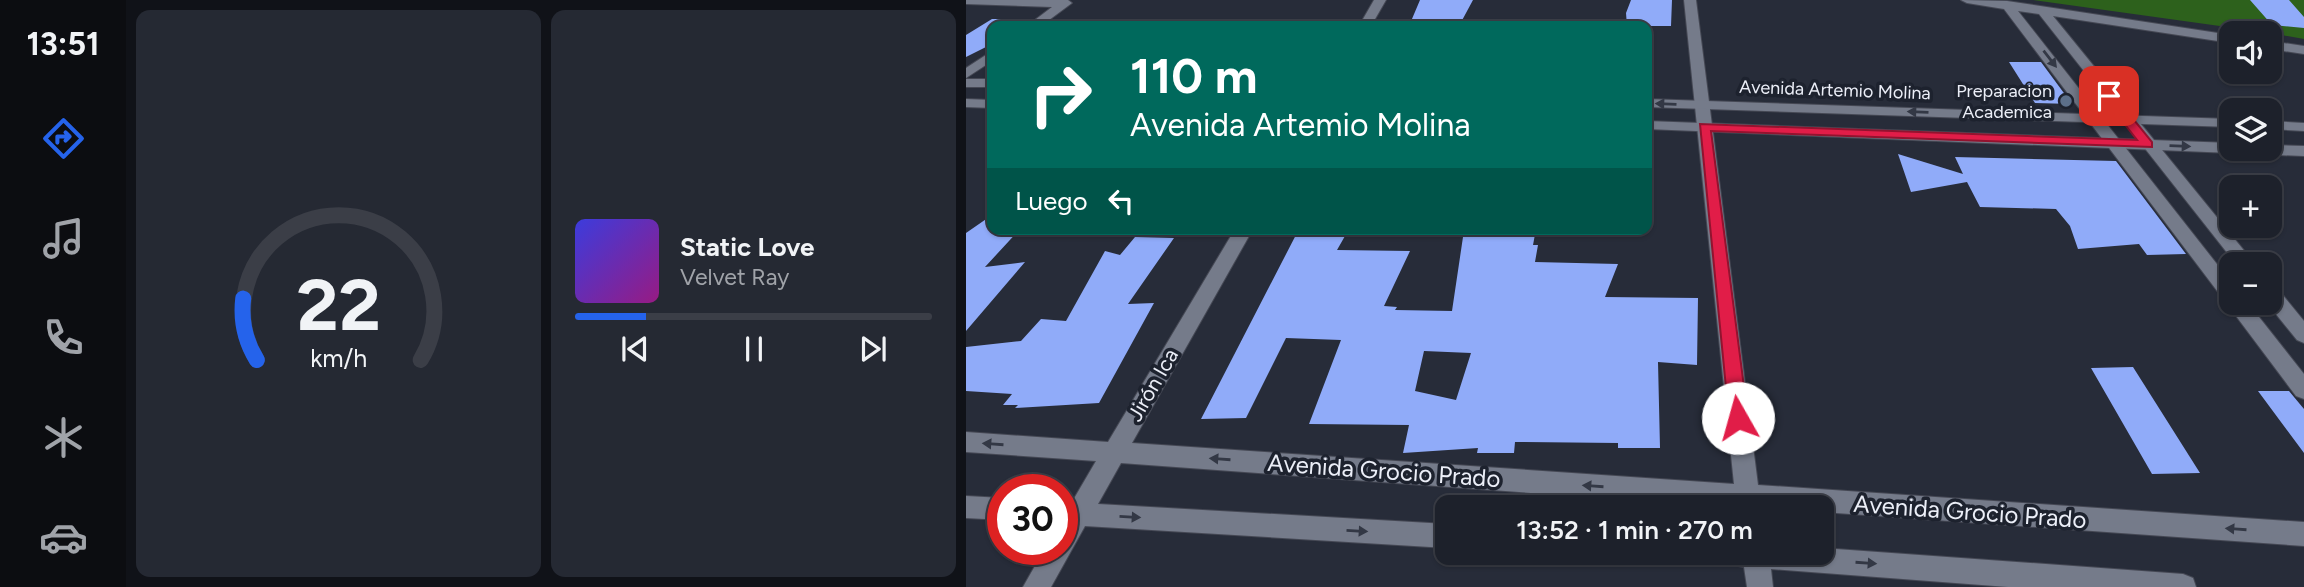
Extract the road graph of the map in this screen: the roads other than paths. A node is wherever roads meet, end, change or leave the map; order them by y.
1 (1380, 0) edge
2 (1690, 0) edge
3 (1967, 0) edge
4 (966, 1) edge
5 (1067, 2) edge
6 (2007, 5) junction
7 (2042, 10) junction
8 (1039, 21) edge
9 (1368, 21) edge
10 (2219, 37) edge
11 (2282, 47) edge
12 (2304, 50) edge
13 (987, 59) edge
14 (966, 74) edge
15 (966, 83) edge
16 (987, 83) edge
17 (966, 103) edge
18 (1652, 103) edge
19 (987, 104) edge
20 (1703, 106) junction
21 (2097, 118) junction
22 (2126, 118) junction
23 (2219, 122) edge
24 (1652, 125) edge
25 (2282, 126) edge
26 (1704, 127) junction
27 (2304, 127) edge
28 (2116, 144) junction
29 (2147, 144) junction
30 (2219, 147) edge
31 (2282, 150) edge
32 (2304, 151) edge
33 (1241, 235) edge
34 (2236, 252) edge
35 (2219, 279) edge
36 (2282, 308) edge
37 (2246, 315) edge
38 (2304, 335) edge
39 (2304, 390) edge
40 (966, 442) edge
41 (1114, 452) junction
42 (1659, 495) edge
43 (1747, 495) edge
44 (1078, 503) edge
45 (966, 507) edge
46 (1834, 507) edge
47 (987, 508) edge
48 (1078, 514) edge
49 (2304, 534) edge
50 (1435, 535) edge
51 (1834, 560) edge
52 (1049, 565) edge
53 (1757, 565) edge
54 (1036, 587) edge
55 (1759, 587) edge
56 (2183, 587) edge

1 - 9 street
2 - 20 street
3 - 6 street
4 - 5 street
5 - 8 street
6 - 7 street
6 -> 21 street
7 - 10 street
7 - 22 street
11 - 12 street
13 - 14 street
15 - 16 street
17 - 19 street
20 -> 18 street, Avenida Artemio Molina
21 -> 20 street, Avenida Artemio Molina
20 - 26 street
21 - 22 street, Avenida Artemio Molina
21 - 28 street
22 - 23 street, Avenida Artemio Molina
22 - 29 street
24 - 26 street, Avenida Artemio Molina
25 - 27 street
26 - 28 street, Avenida Artemio Molina
26 - 43 street
28 - 29 street, Avenida Artemio Molina
28 - 35 street
29 -> 30 street, Avenida Artemio Molina
29 - 34 street
31 - 32 street
33 - 41 street, Jirón Ica
36 - 38 street
37 - 39 street
41 -> 40 street, Avenida Grocio Prado
42 -> 41 street, Avenida Grocio Prado
41 - 44 street, Jirón Ica
45 - 47 street
49 -> 46 street, Avenida Grocio Prado
48 -> 50 street
51 -> 56 street
52 - 54 street
53 - 55 street

